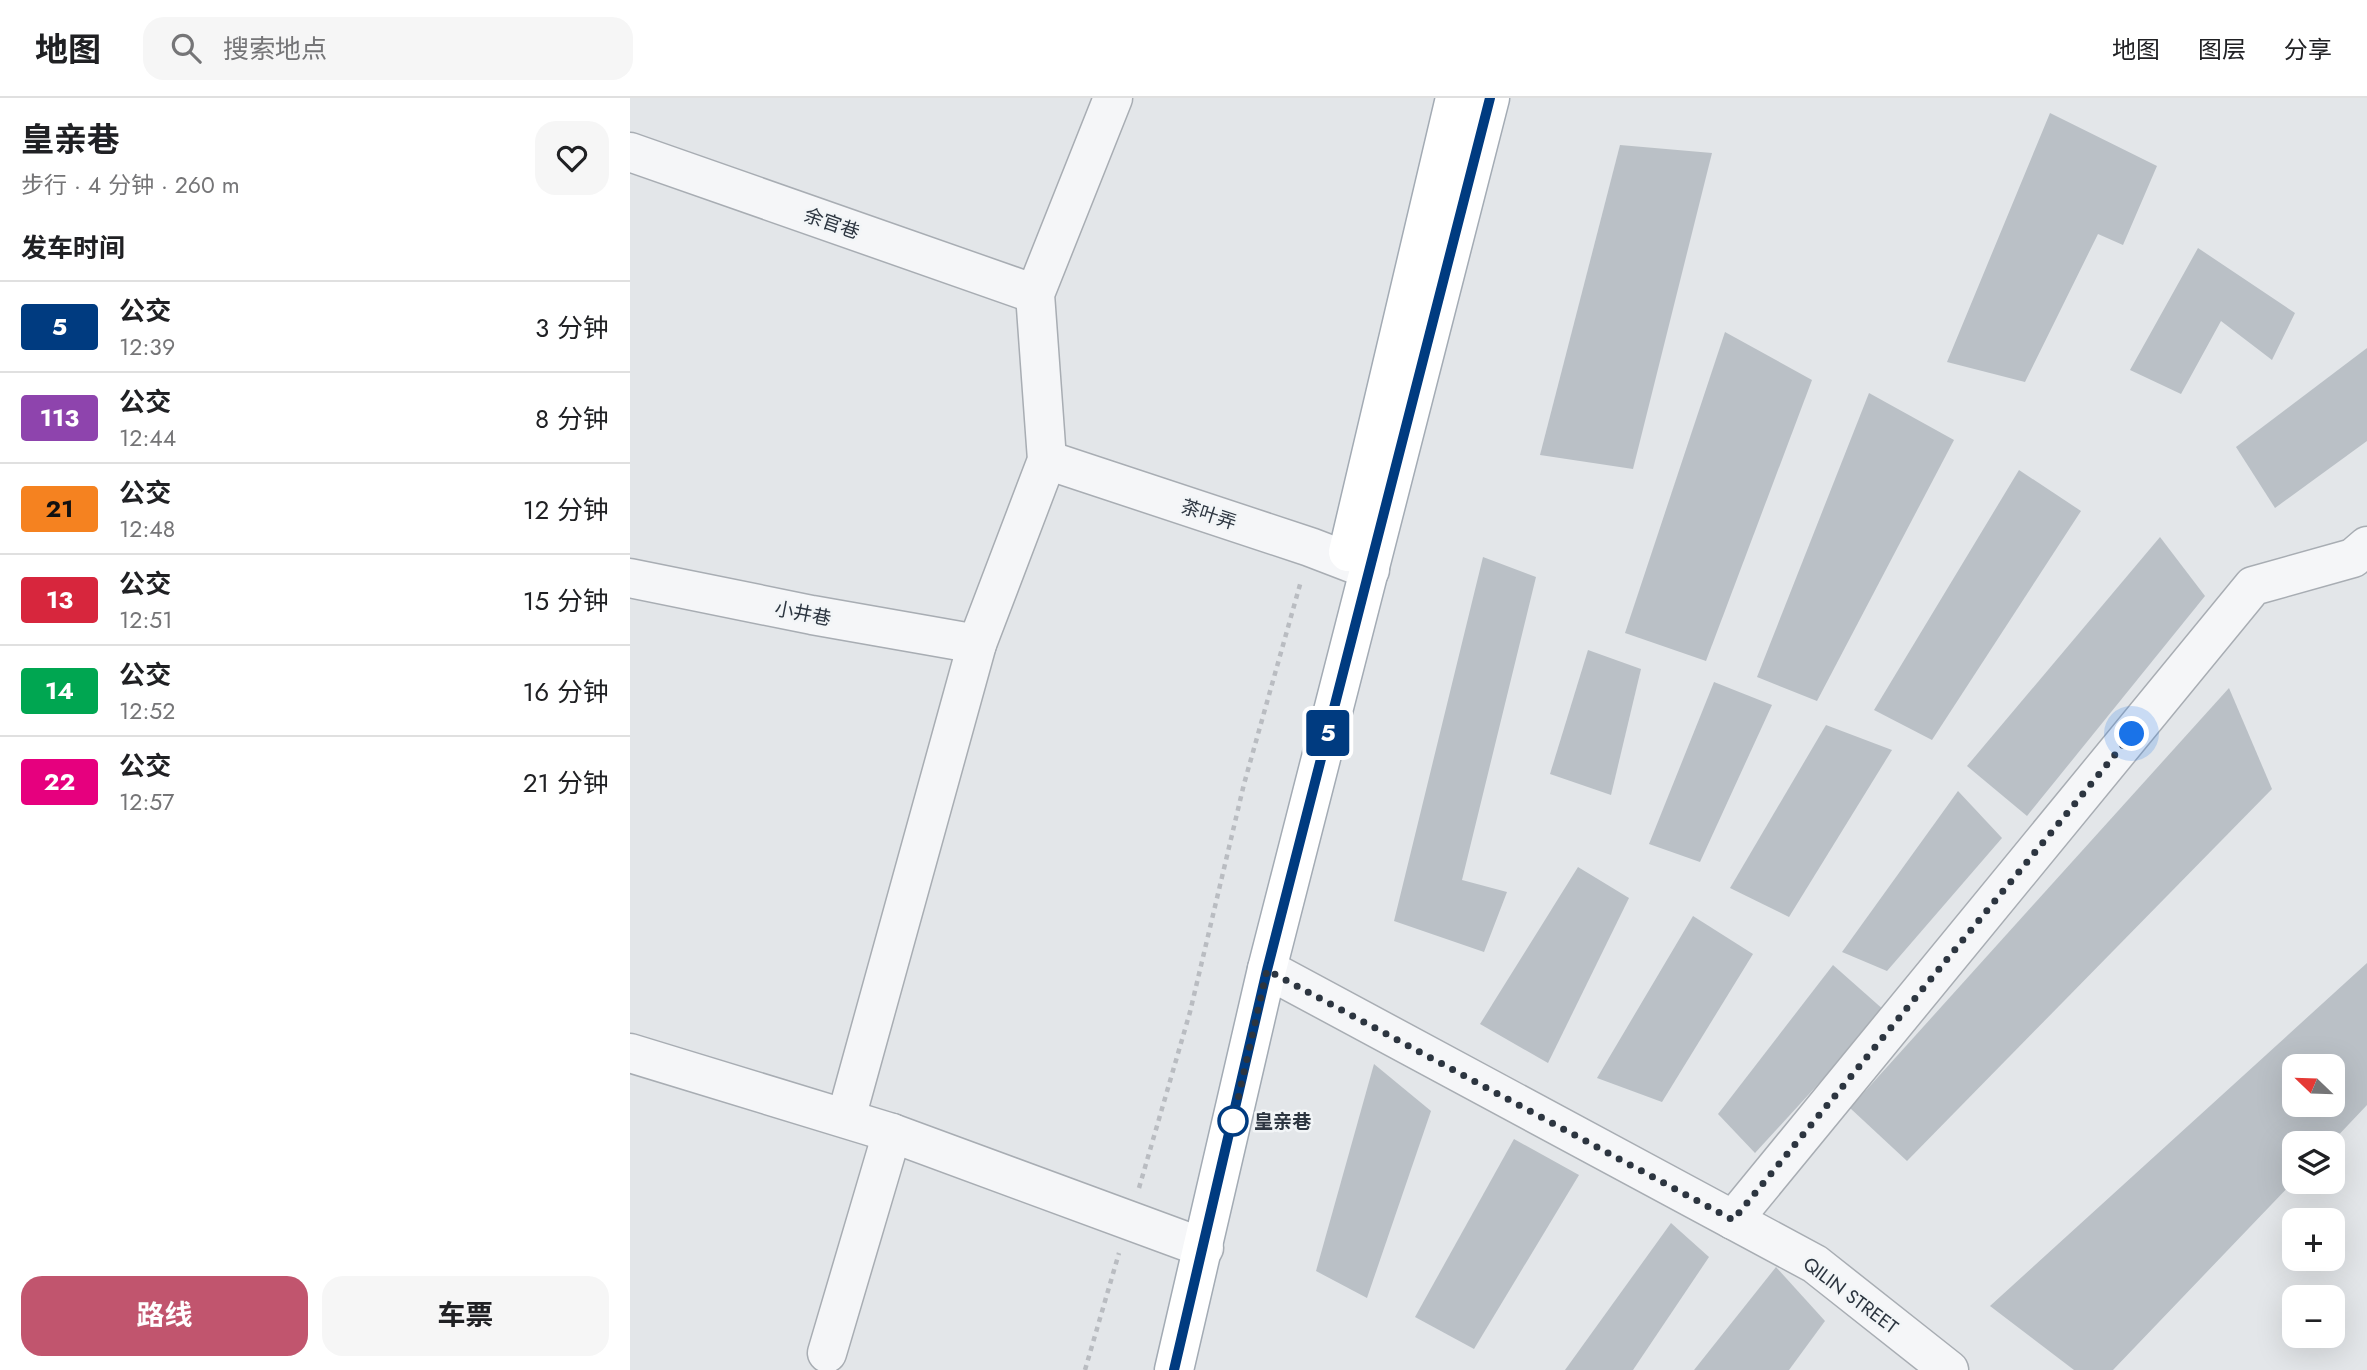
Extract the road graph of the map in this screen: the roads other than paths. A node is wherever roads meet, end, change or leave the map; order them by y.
1 (1113, 98) edge
2 (1455, 98) edge
3 (1490, 98) edge
4 (630, 152) edge
5 (1035, 294) junction
6 (1047, 460) junction
7 (2367, 547) edge
8 (1358, 565) junction
9 (630, 578) edge
10 (977, 644) junction
11 (1267, 970) junction
12 (630, 1053) edge
13 (846, 1118) junction
14 (892, 1133) junction
15 (1733, 1220) junction
16 (1192, 1244) junction
17 (827, 1353) dead end
18 (1147, 1370) edge
19 (1174, 1370) edge
20 (1949, 1370) edge

1 - 5 street
2 - 8 main road
3 - 8 main road
4 - 5 street, 余官巷
5 - 6 street
6 - 8 street, 茶叶弄
6 - 10 street
7 - 15 street
8 - 11 main road
8 - 16 main road
9 - 10 street, 小井巷
10 - 13 street
11 - 15 street, QILIN STREET
11 - 16 main road
12 - 13 street
13 - 14 street
14 - 16 street
14 - 17 street
15 - 20 street, QILIN STREET
16 - 18 main road
16 - 19 main road

